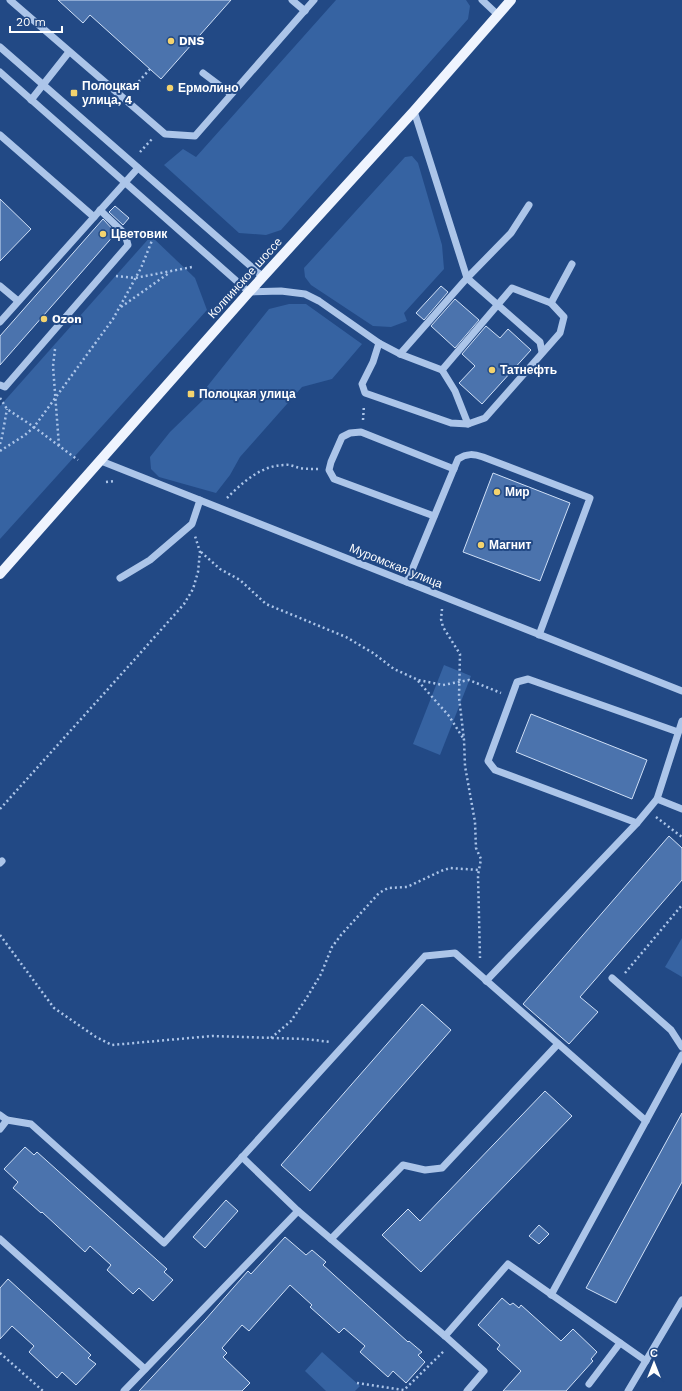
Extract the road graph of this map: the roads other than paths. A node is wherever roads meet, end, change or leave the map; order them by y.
1 (10, 0) edge
2 (292, 0) edge
3 (314, 0) edge
4 (482, 0) edge
5 (511, 0) edge
6 (305, 10) junction
7 (498, 15) junction
8 (0, 47) edge
9 (69, 52) junction
10 (0, 72) edge
11 (203, 73) dead end
12 (44, 85) junction
13 (231, 94) junction
14 (31, 100) junction
15 (414, 111) junction
16 (0, 135) edge
17 (138, 168) junction
18 (125, 182) junction
19 (529, 205) dead end
20 (100, 210) junction
21 (94, 217) junction
22 (572, 264) dead end
23 (263, 277) junction
24 (467, 278) junction
25 (0, 286) edge
26 (249, 292) junction
27 (18, 301) junction
28 (551, 303) junction
29 (498, 305) junction
30 (0, 322) edge
31 (379, 343) junction
32 (542, 352) junction
33 (400, 354) junction
34 (442, 370) junction
35 (0, 385) edge
36 (468, 424) junction
37 (101, 461) junction
38 (454, 469) junction
39 (200, 500) junction
40 (434, 516) junction
41 (0, 574) edge
42 (120, 578) dead end
43 (407, 582) junction
44 (539, 635) junction
45 (682, 691) edge
46 (682, 721) edge
47 (678, 732) junction
48 (657, 799) junction
49 (682, 809) edge
50 (637, 824) junction
51 (615, 980) road end
52 (486, 981) junction
53 (558, 1044) junction
54 (682, 1047) edge
55 (682, 1056) edge
56 (0, 1115) edge
57 (7, 1120) junction
58 (646, 1121) junction
59 (0, 1129) edge
60 (242, 1157) junction
61 (298, 1211) junction
62 (0, 1239) edge
63 (331, 1239) junction
64 (552, 1294) junction
65 (682, 1300) edge
66 (445, 1336) junction
67 (620, 1343) junction
68 (646, 1361) junction
69 (145, 1368) junction
70 (589, 1384) dead end
71 (124, 1391) edge
72 (467, 1391) edge
73 (628, 1391) edge

1 - 9 street
2 - 6 street
3 - 6 street
4 - 7 street
5 - 7 main road, Колпинское шоссе
6 - 13 street
7 - 15 main road, Колпинское шоссе
8 - 12 street
9 - 12 street
9 - 13 street
10 - 14 street
11 - 13 street
12 - 14 street
12 - 17 street
14 - 18 street
15 - 23 main road, Колпинское шоссе
15 - 24 street
16 - 21 street
17 - 18 street
17 - 23 street
18 - 20 street
18 - 26 street
19 - 24 street
20 - 21 street
20 - 35 street
21 - 27 street
22 - 28 street
23 - 26 main road, Колпинское шоссе
24 - 29 street
24 - 33 street
25 - 27 street
26 - 31 street
26 - 37 main road, Колпинское шоссе
27 - 30 street
28 - 29 street
28 - 32 street
29 - 32 street
29 - 34 street
31 - 33 street
31 - 36 street
32 - 36 street
33 - 34 street
34 - 36 street
37 - 39 street, Муромская улица
37 - 41 main road, Колпинское шоссе
38 - 40 street
38 - 40 street
38 - 44 street
39 - 42 street
39 - 43 street, Муромская улица
40 - 43 street
43 - 44 street, Муромская улица
44 - 45 street, Муромская улица
46 - 47 street
47 - 48 street
47 - 50 street
48 - 49 street
48 - 50 street
50 - 52 street
51 - 54 street
52 - 53 street
52 - 60 street
53 - 58 street
53 - 63 street
55 - 58 street
56 - 57 street
57 - 59 street
57 - 60 street
58 - 64 street
60 - 61 street
61 - 63 street
61 - 69 street
62 - 69 street
63 - 66 street
64 - 66 street
64 - 67 street
65 - 68 street
66 - 72 street
67 - 68 street
67 - 70 street
68 - 73 street
69 - 71 street

